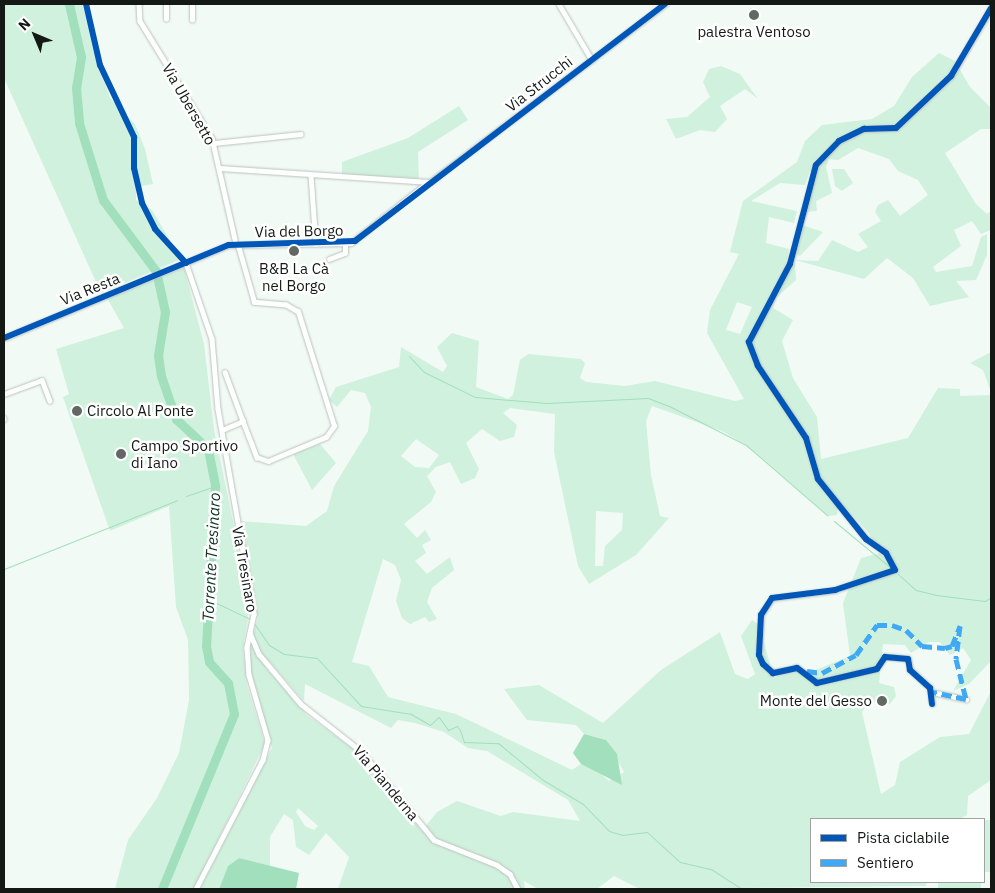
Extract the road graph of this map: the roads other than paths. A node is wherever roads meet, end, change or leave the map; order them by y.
1 (139, 4) edge
2 (166, 4) edge
3 (192, 4) edge
4 (559, 4) edge
5 (665, 4) edge
6 (991, 8) edge
7 (166, 19) dead end
8 (192, 20) dead end
9 (592, 60) junction
10 (301, 134) dead end
11 (214, 143) junction
12 (220, 168) junction
13 (311, 175) junction
14 (427, 183) junction
15 (236, 243) junction
16 (345, 243) junction
17 (316, 244) junction
18 (329, 259) dead end
19 (186, 263) junction
20 (4, 338) edge
21 (225, 372) dead end
22 (4, 394) edge
23 (50, 401) dead end
24 (244, 421) junction
25 (222, 430) junction
26 (250, 632) junction
27 (932, 692) junction
28 (966, 700) dead end
29 (932, 704) dead end
30 (196, 889) edge
31 (518, 889) edge

1 - 11 street, Via Ubersetto
2 - 7 street
3 - 8 street
4 - 9 street
5 - 9 street, Via Strucchi
6 - 27 street
9 - 14 street, Via Strucchi
10 - 11 street
11 - 12 street, Via Ubersetto
12 - 13 street
12 - 15 street, Via Ubersetto
13 - 14 street
13 - 17 street, Via del Borgo
14 - 16 street, Via del Borgo
15 - 17 street, Via del Borgo
15 - 19 street, Via del Borgo
15 - 24 street, Via Ubersetto
16 - 17 street, Via del Borgo
16 - 18 street
19 - 20 street, Via Resta
19 - 25 street, Via Tresinaro
21 - 24 street
22 - 23 street
24 - 25 street
25 - 26 street, Via Tresinaro
26 - 30 street, Via Tresinaro
26 - 31 street, Via Pianderna
27 - 28 street
27 - 29 street

